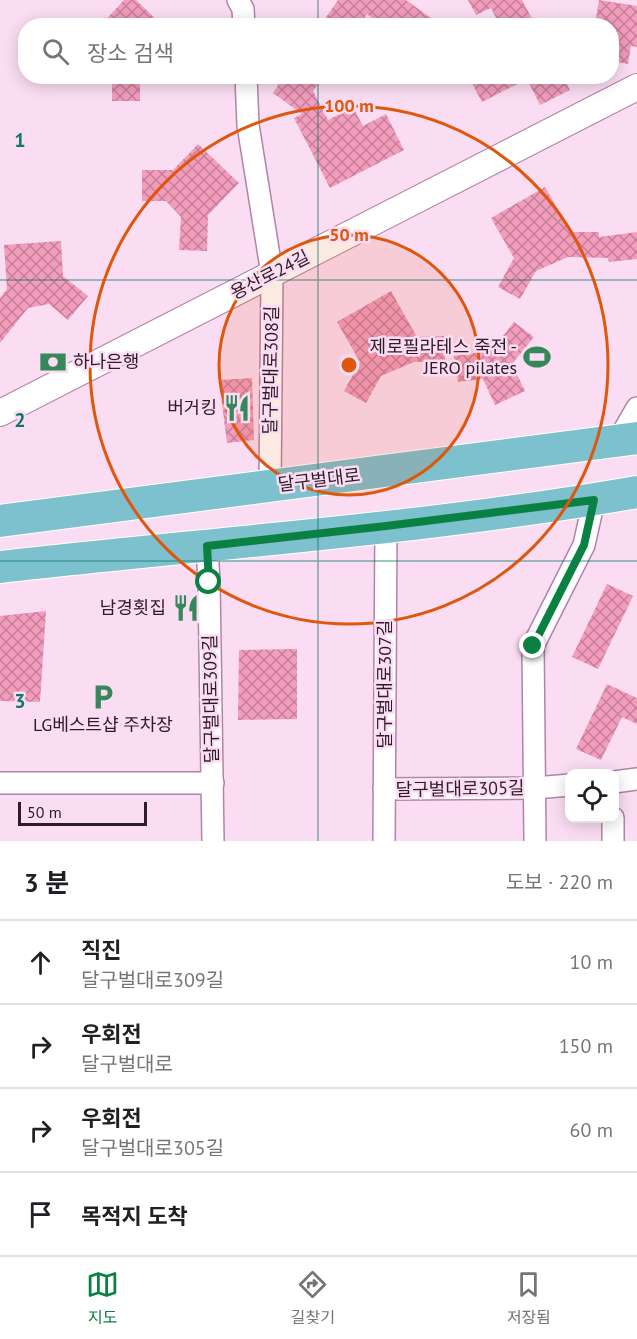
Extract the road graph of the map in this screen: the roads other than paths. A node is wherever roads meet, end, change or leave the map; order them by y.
1 (238, 0) edge
2 (244, 18) edge
3 (246, 84) edge
4 (637, 87) edge
5 (272, 274) junction
6 (637, 408) edge
7 (0, 413) edge
8 (628, 440) edge
9 (270, 486) junction
10 (637, 492) edge
11 (594, 500) junction
12 (0, 521) edge
13 (386, 526) junction
14 (207, 546) junction
15 (0, 567) edge
16 (637, 779) edge
17 (619, 781) edge
18 (0, 783) edge
19 (213, 783) junction
20 (565, 785) edge
21 (535, 788) junction
22 (384, 789) junction
23 (612, 823) edge
24 (213, 841) edge
25 (384, 841) edge
26 (535, 841) edge
27 (613, 841) edge

1 - 2 street
3 - 5 street, 달구벌대로308길
4 - 5 street, 용산로24길
5 - 7 street, 용산로24길
5 - 9 street, 달구벌대로308길
6 - 8 street
8 - 9 main road, 달구벌대로
9 - 12 main road, 달구벌대로
10 - 11 main road
11 - 13 main road
11 - 21 street, 달구벌대로305길
13 - 14 main road
13 - 22 street, 달구벌대로307길
14 - 15 main road
14 - 19 street, 달구벌대로309길
16 - 17 street
18 - 19 street, 달구벌대로309길
19 - 24 street
20 - 21 street
21 - 22 street, 달구벌대로305길
21 - 26 street, 달구벌대로305길
22 - 25 street, 달구벌대로307길
23 - 27 street

